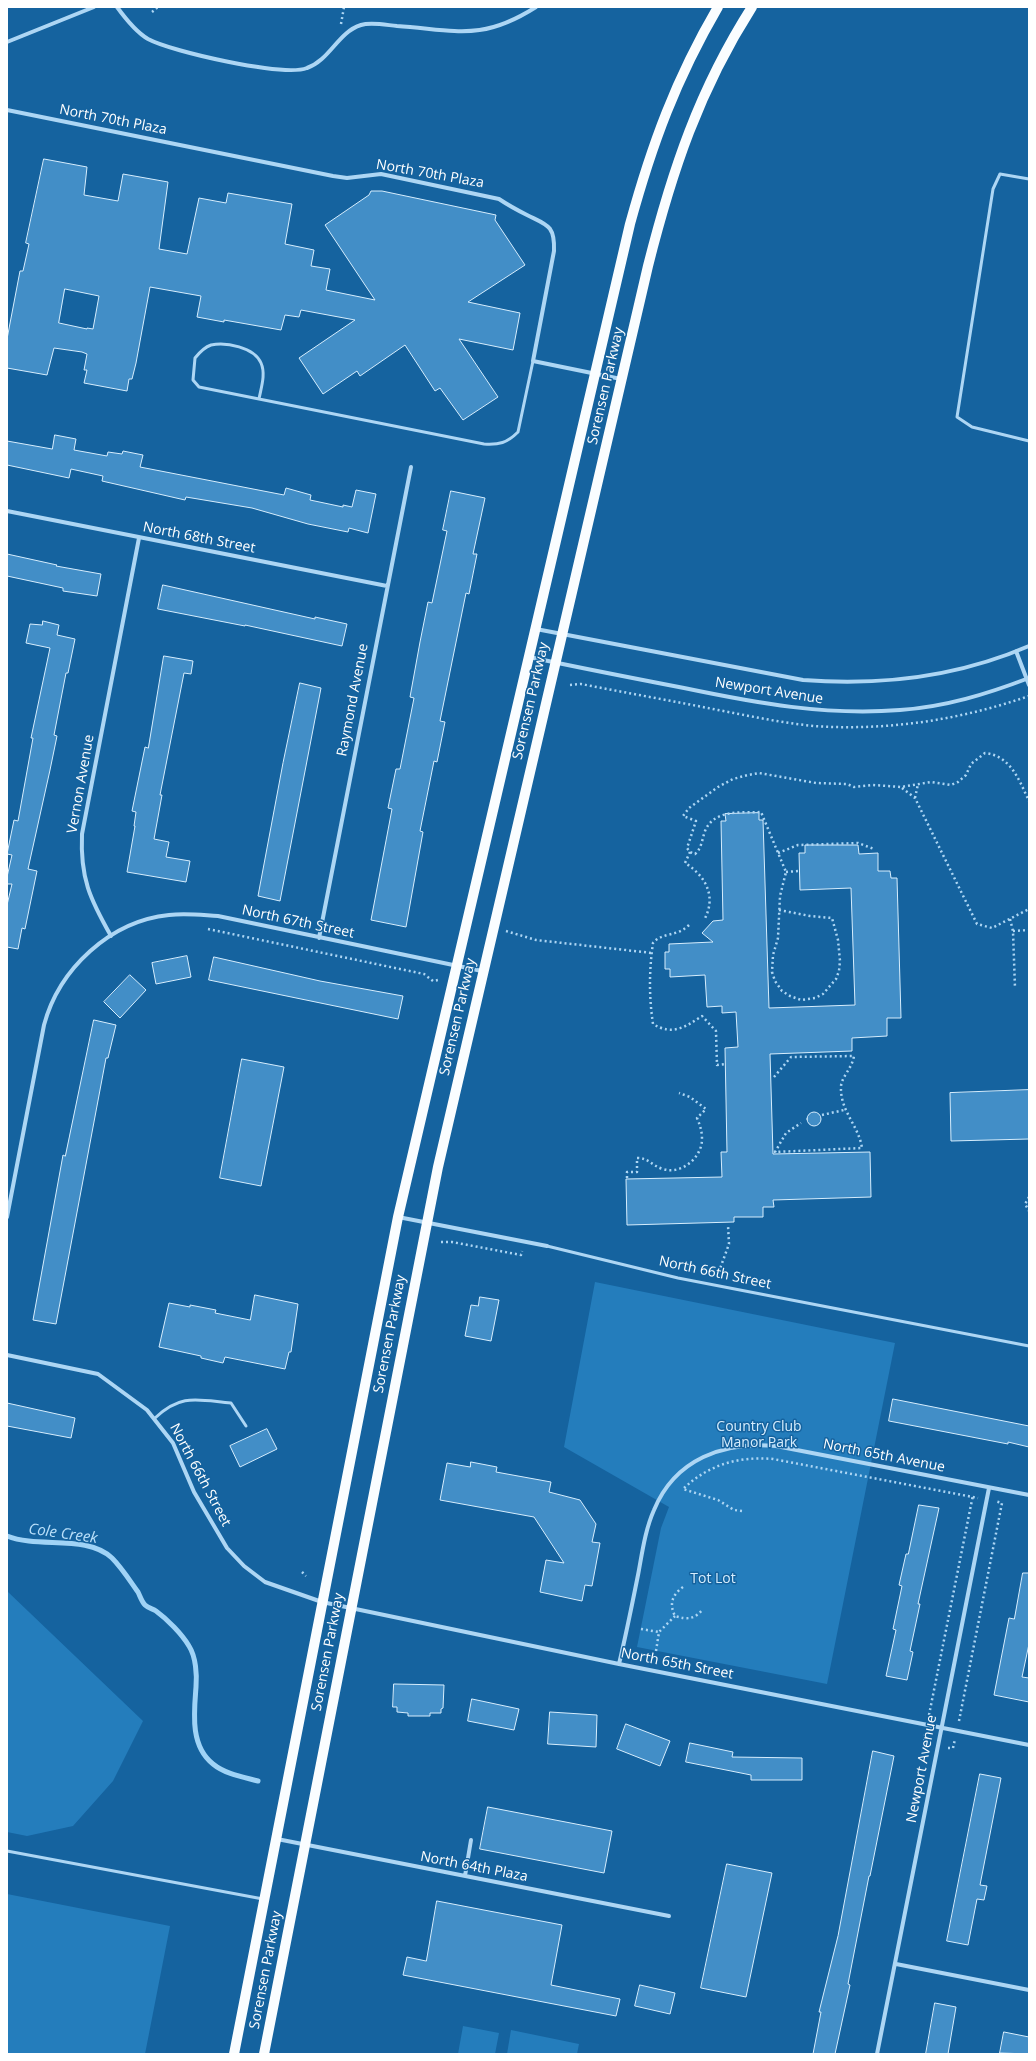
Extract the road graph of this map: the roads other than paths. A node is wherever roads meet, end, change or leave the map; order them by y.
1 (94, 7) edge
2 (117, 7) edge
3 (536, 7) edge
4 (718, 7) edge
5 (752, 7) edge
6 (7, 42) edge
7 (7, 110) edge
8 (1029, 178) edge
9 (533, 361) junction
10 (595, 373) junction
11 (623, 379) junction
12 (259, 399) junction
13 (1029, 441) edge
14 (410, 467) dead end
15 (7, 511) edge
16 (139, 538) junction
17 (387, 586) junction
18 (536, 629) junction
19 (561, 634) junction
20 (1029, 646) edge
21 (1016, 651) junction
22 (529, 657) junction
23 (554, 663) junction
24 (1028, 678) edge
25 (1029, 685) edge
26 (112, 936) junction
27 (319, 938) junction
28 (456, 966) junction
29 (483, 972) junction
30 (7, 1217) edge
31 (398, 1217) junction
32 (426, 1222) junction
33 (547, 1246) joint
34 (1029, 1346) edge
35 (7, 1354) edge
36 (155, 1418) junction
37 (246, 1426) dead end
38 (989, 1488) junction
39 (1029, 1496) edge
40 (322, 1602) junction
41 (351, 1608) junction
42 (619, 1664) junction
43 (941, 1728) junction
44 (1029, 1745) edge
45 (275, 1838) junction
46 (471, 1840) dead end
47 (305, 1844) junction
48 (7, 1851) edge
49 (465, 1876) junction
50 (264, 1899) junction
51 (669, 1916) dead end
52 (896, 1964) junction
53 (1029, 1990) edge
54 (234, 2054) edge
55 (264, 2054) edge
56 (878, 2054) edge

1 - 6 street
2 - 3 street
4 - 10 main road, Sorensen Parkway
5 - 11 main road, Sorensen Parkway
7 - 9 street, North 70th Plaza
8 - 13 lane
9 - 10 street
9 - 12 lane
10 - 11 street
10 - 18 main road, Sorensen Parkway
11 - 19 main road, Sorensen Parkway
12 - 12 lane
14 - 17 street, Raymond Avenue
15 - 16 street, North 68th Street
16 - 17 street, North 68th Street
16 - 26 street, Vernon Avenue
17 - 27 street, Raymond Avenue
18 - 19 street, Newport Avenue
18 - 22 main road, Sorensen Parkway
19 - 21 street, Newport Avenue
19 - 23 main road, Sorensen Parkway
20 - 21 street, Newport Avenue
21 - 24 street
22 - 23 street, Newport Avenue
22 - 28 main road, Sorensen Parkway
23 - 24 street, Newport Avenue
23 - 29 main road, Sorensen Parkway
24 - 25 street
26 - 27 street, North 67th Street
26 - 30 street
27 - 28 street, North 67th Street
28 - 29 street, North 67th Street
28 - 31 main road, Sorensen Parkway
29 - 32 main road, Sorensen Parkway
31 - 32 street, North 66th Street
31 - 40 main road, Sorensen Parkway
32 - 33 street, North 66th Street
32 - 41 main road, Sorensen Parkway
33 - 34 lane, North 66th Street
35 - 36 street, North 66th Street
36 - 37 lane
36 - 40 street, North 66th Street
38 - 39 street, North 65th Avenue
38 - 42 street, North 65th Avenue
38 - 43 street, Newport Avenue
40 - 41 street, North 65th Street
40 - 45 main road, Sorensen Parkway
41 - 42 street, North 65th Street
41 - 47 main road, Sorensen Parkway
42 - 43 street, North 65th Street
43 - 44 street, North 65th Street
43 - 52 street, Newport Avenue
45 - 47 street, North 64th Plaza
45 - 50 main road, Sorensen Parkway
46 - 49 street
47 - 49 street, North 64th Plaza
47 - 55 main road, Sorensen Parkway
48 - 50 lane
49 - 51 street, North 64th Plaza
50 - 54 main road, Sorensen Parkway
52 - 53 street
52 - 56 street, Newport Avenue

